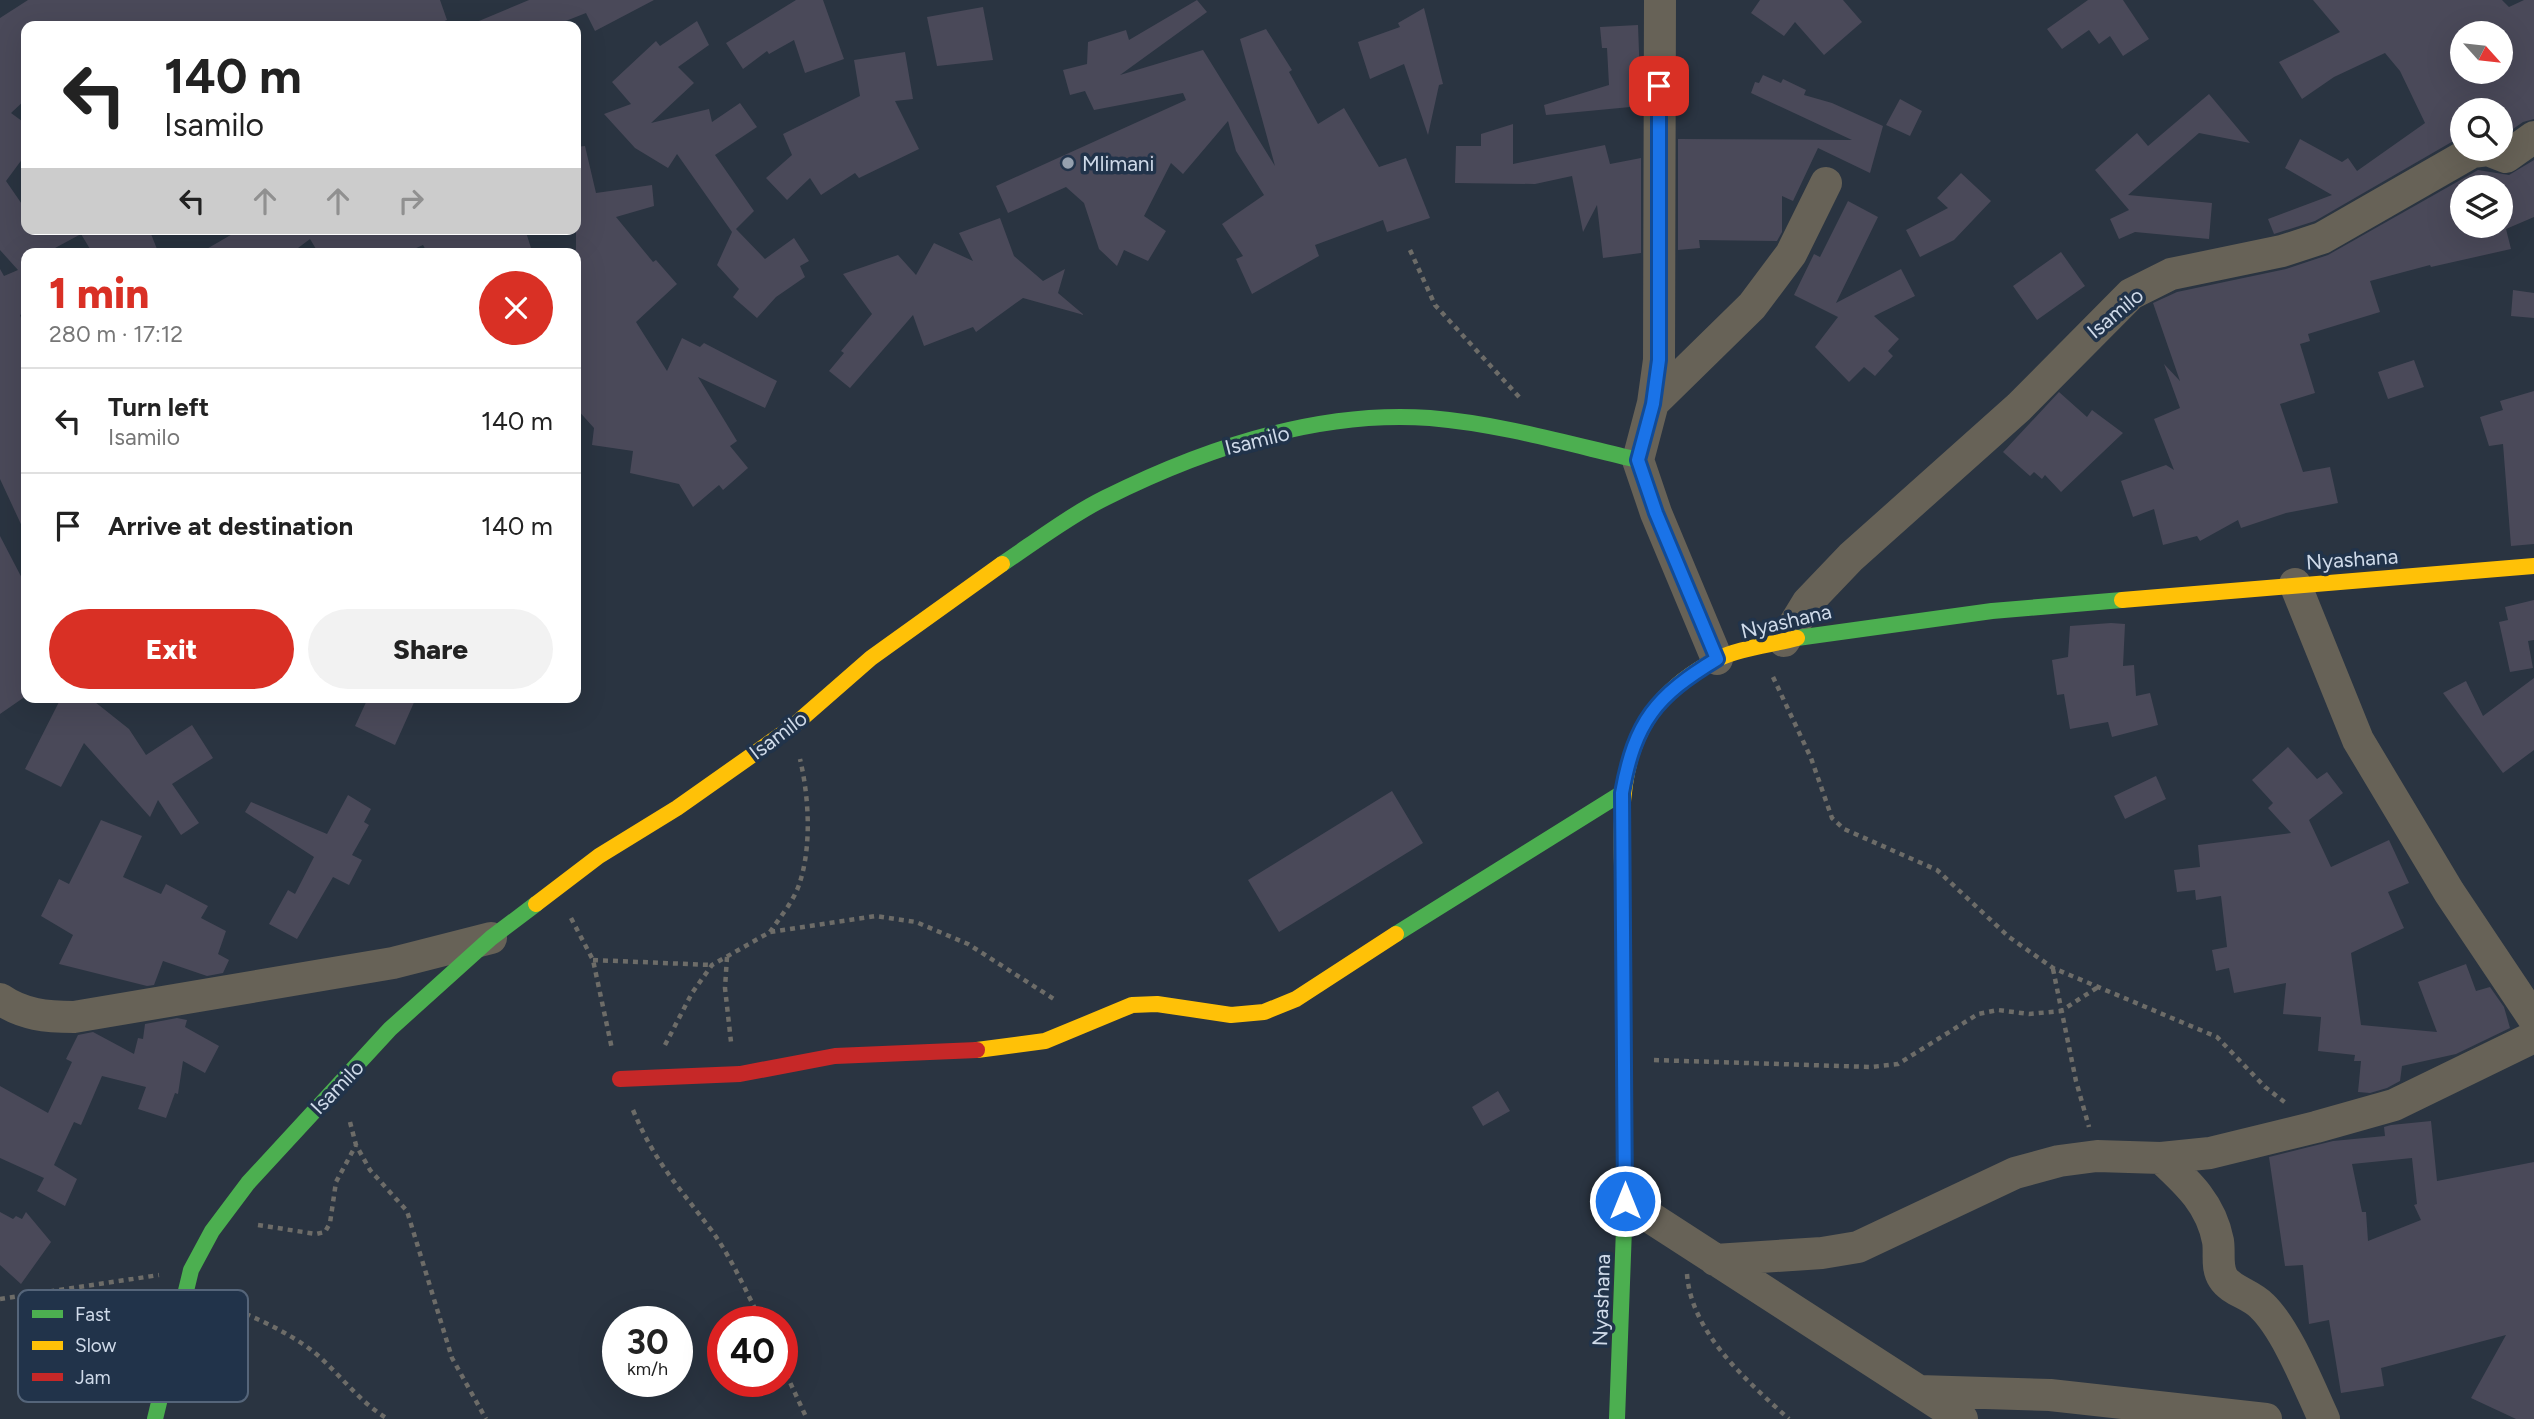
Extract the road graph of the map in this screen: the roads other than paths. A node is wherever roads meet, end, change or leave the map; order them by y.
1 (1660, 0) edge
2 (2534, 136) edge
3 (1826, 183) dead end
4 (1653, 404) junction
5 (1638, 460) junction
6 (2534, 566) edge
7 (2295, 584) junction
8 (1772, 644) junction
9 (1717, 659) junction
10 (1622, 793) junction
11 (491, 938) junction
12 (0, 999) edge
13 (2534, 1019) edge
14 (2534, 1037) edge
15 (620, 1079) dead end
16 (2161, 1158) junction
17 (1625, 1201) junction
18 (1705, 1253) junction
19 (186, 1290) edge
20 (1915, 1391) junction
21 (1617, 1419) edge
22 (1962, 1419) edge
23 (2266, 1419) edge
24 (2324, 1419) edge

1 - 4 street
2 - 8 street, Isamilo
3 - 4 street
4 - 5 street
5 - 9 street
5 - 11 street, Isamilo
6 - 7 street, Nyashana
7 - 8 street, Nyashana
7 - 13 street
8 - 9 street, Nyashana
9 - 10 street, Nyashana
10 - 15 street
10 - 17 street, Nyashana
11 - 12 street
11 - 19 street, Isamilo
14 - 16 street
16 - 18 street
16 - 24 street
17 - 18 street
17 - 21 street, Nyashana
18 - 20 street
20 - 22 street
20 - 23 street

